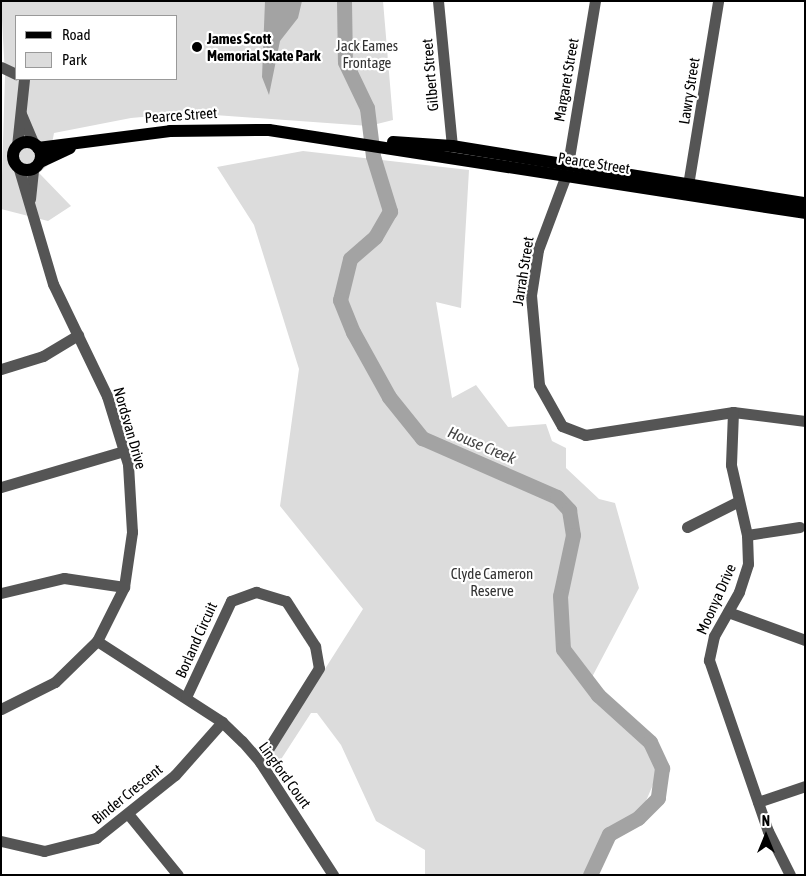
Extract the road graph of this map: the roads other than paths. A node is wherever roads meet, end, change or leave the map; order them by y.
1 (438, 1) edge
2 (595, 1) edge
3 (718, 1) edge
4 (1, 67) edge
5 (15, 74) edge
6 (24, 80) edge
7 (21, 112) junction
8 (77, 145) junction
9 (36, 146) junction
10 (453, 150) junction
11 (10, 151) edge
12 (1, 164) edge
13 (37, 166) junction
14 (17, 167) junction
15 (567, 169) junction
16 (688, 185) junction
17 (30, 201) junction
18 (805, 202) edge
19 (805, 213) edge
20 (78, 335) junction
21 (1, 369) edge
22 (733, 412) junction
23 (805, 420) edge
24 (124, 451) junction
25 (1, 487) edge
26 (737, 502) junction
27 (687, 527) dead end
28 (799, 527) dead end
29 (747, 535) junction
30 (124, 587) junction
31 (1, 593) edge
32 (728, 612) junction
33 (805, 640) edge
34 (97, 641) junction
35 (186, 698) junction
36 (1, 709) edge
37 (222, 722) junction
38 (260, 762) junction
39 (805, 786) edge
40 (758, 802) junction
41 (129, 815) junction
42 (1, 841) edge
43 (178, 875) edge
44 (333, 875) edge
45 (790, 875) edge

1 - 10 street, Gilbert Street
2 - 15 street, Margaret Street
3 - 16 street, Lawry Street
4 - 5 street
6 - 7 street
7 - 9 street
7 - 11 street
8 - 9 main road, Pearce Street
8 - 10 main road, Pearce Street
8 - 13 main road, Pearce Street
9 - 11 main road, Pearce Street
9 - 13 main road
10 - 15 main road, Pearce Street
11 - 14 main road
12 - 14 main road
13 - 14 main road
13 - 17 street, Nordsvan Drive
14 - 17 street, Nordsvan Drive
15 - 16 main road, Pearce Street
15 - 19 main road, Pearce Street
15 - 22 street, Jarrah Street
16 - 18 main road, Pearce Street
17 - 20 street, Nordsvan Drive
20 - 21 street
20 - 24 street, Nordsvan Drive
22 - 23 street, Jarrah Street
22 - 26 street, Moonya Drive
24 - 25 street
24 - 30 street, Nordsvan Drive
26 - 27 street
26 - 29 street, Moonya Drive
28 - 29 street
29 - 32 street, Moonya Drive
30 - 31 street
30 - 34 street, Nordsvan Drive
32 - 33 street
32 - 40 street, Moonya Drive
34 - 35 street, Lingford Court
34 - 36 street, Nordsvan Drive
35 - 37 street, Lingford Court
35 - 38 street, Borland Circuit
37 - 38 street, Lingford Court
37 - 41 street, Binder Crescent
38 - 44 street, Lingford Court
39 - 40 street
40 - 45 street, Moonya Drive
41 - 42 street, Binder Crescent
41 - 43 street

